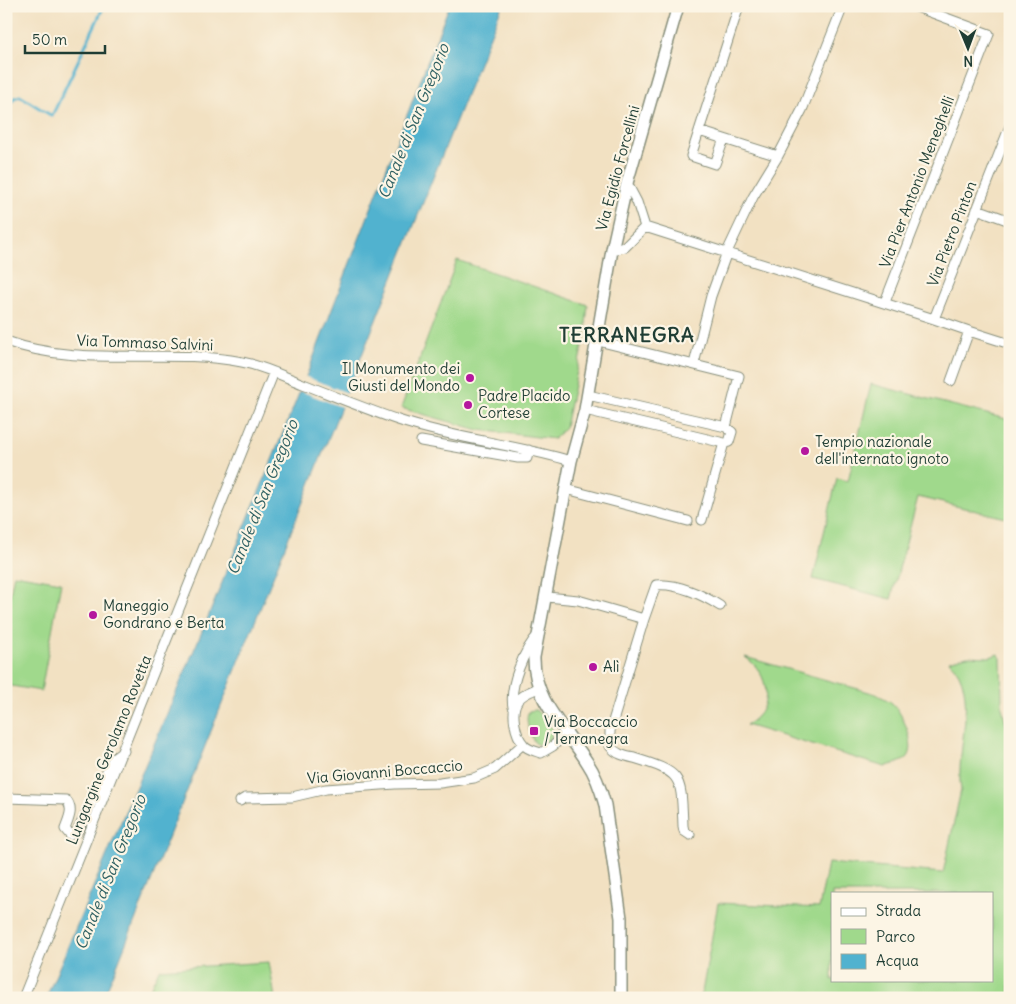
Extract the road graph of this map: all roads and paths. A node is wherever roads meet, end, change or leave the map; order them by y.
1 (678, 6) edge
2 (739, 6) edge
3 (843, 6) edge
4 (914, 6) edge
5 (1010, 126) edge
6 (699, 131) junction
7 (724, 139) junction
8 (778, 156) junction
9 (627, 183) junction
10 (977, 209) junction
11 (1010, 221) edge
12 (644, 227) junction
13 (612, 250) junction
14 (727, 252) junction
15 (885, 302) junction
16 (934, 319) junction
17 (969, 331) junction
18 (6, 341) edge
19 (598, 341) junction
20 (1010, 344) edge
21 (696, 360) dead end
22 (278, 374) junction
23 (952, 381) dead end
24 (588, 395) junction
25 (586, 410) junction
26 (726, 427) junction
27 (420, 441) dead end
28 (724, 443) junction
29 (529, 450) junction
30 (571, 461) junction
31 (566, 489) junction
32 (702, 520) dead end
33 (688, 521) dead end
34 (547, 597) junction
35 (720, 606) dead end
36 (644, 620) junction
37 (539, 634) junction
38 (539, 688) junction
39 (514, 715) junction
40 (566, 734) junction
41 (523, 744) junction
42 (124, 751) junction
43 (6, 798) edge
44 (240, 801) dead end
45 (690, 835) dead end
46 (23, 998) edge
47 (621, 998) edge

1 - 9 street, Via Egidio Forcellini
2 - 6 street
3 - 8 street
4 - 15 street, Via Pier Antonio Meneghelli
5 - 10 street, Via Pietro Pinton
6 - 7 street
6 - 7 street
7 - 8 street
8 - 14 street
9 - 12 street
9 - 13 street, Via Egidio Forcellini
10 - 11 street
10 - 16 street, Via Pietro Pinton
12 - 13 street
12 - 14 street
13 - 19 street, Via Egidio Forcellini
14 - 15 street
14 - 21 street
15 - 16 street
16 - 17 street
17 - 20 street
17 - 23 street
18 - 22 street, Via Tommaso Salvini
19 - 24 street, Via Egidio Forcellini
19 - 26 street
22 - 29 street, Via Tommaso Salvini
22 - 42 street, Lungargine Gerolamo Rovetta
24 - 25 street, Via Egidio Forcellini
24 - 26 street
25 - 28 street
25 - 30 street, Via Egidio Forcellini
26 - 28 street
27 - 29 street
28 - 32 street
29 - 30 street
30 - 31 street
31 - 33 street
31 - 34 street
34 - 36 street
34 - 37 street
35 - 36 street
36 - 45 street
37 - 38 street
37 - 39 street
38 - 39 street
38 - 40 street
39 - 41 street
40 - 41 street
40 - 47 street
41 - 44 street, Via Giovanni Boccaccio
42 - 43 street
42 - 46 street, Lungargine Gerolamo Rovetta

